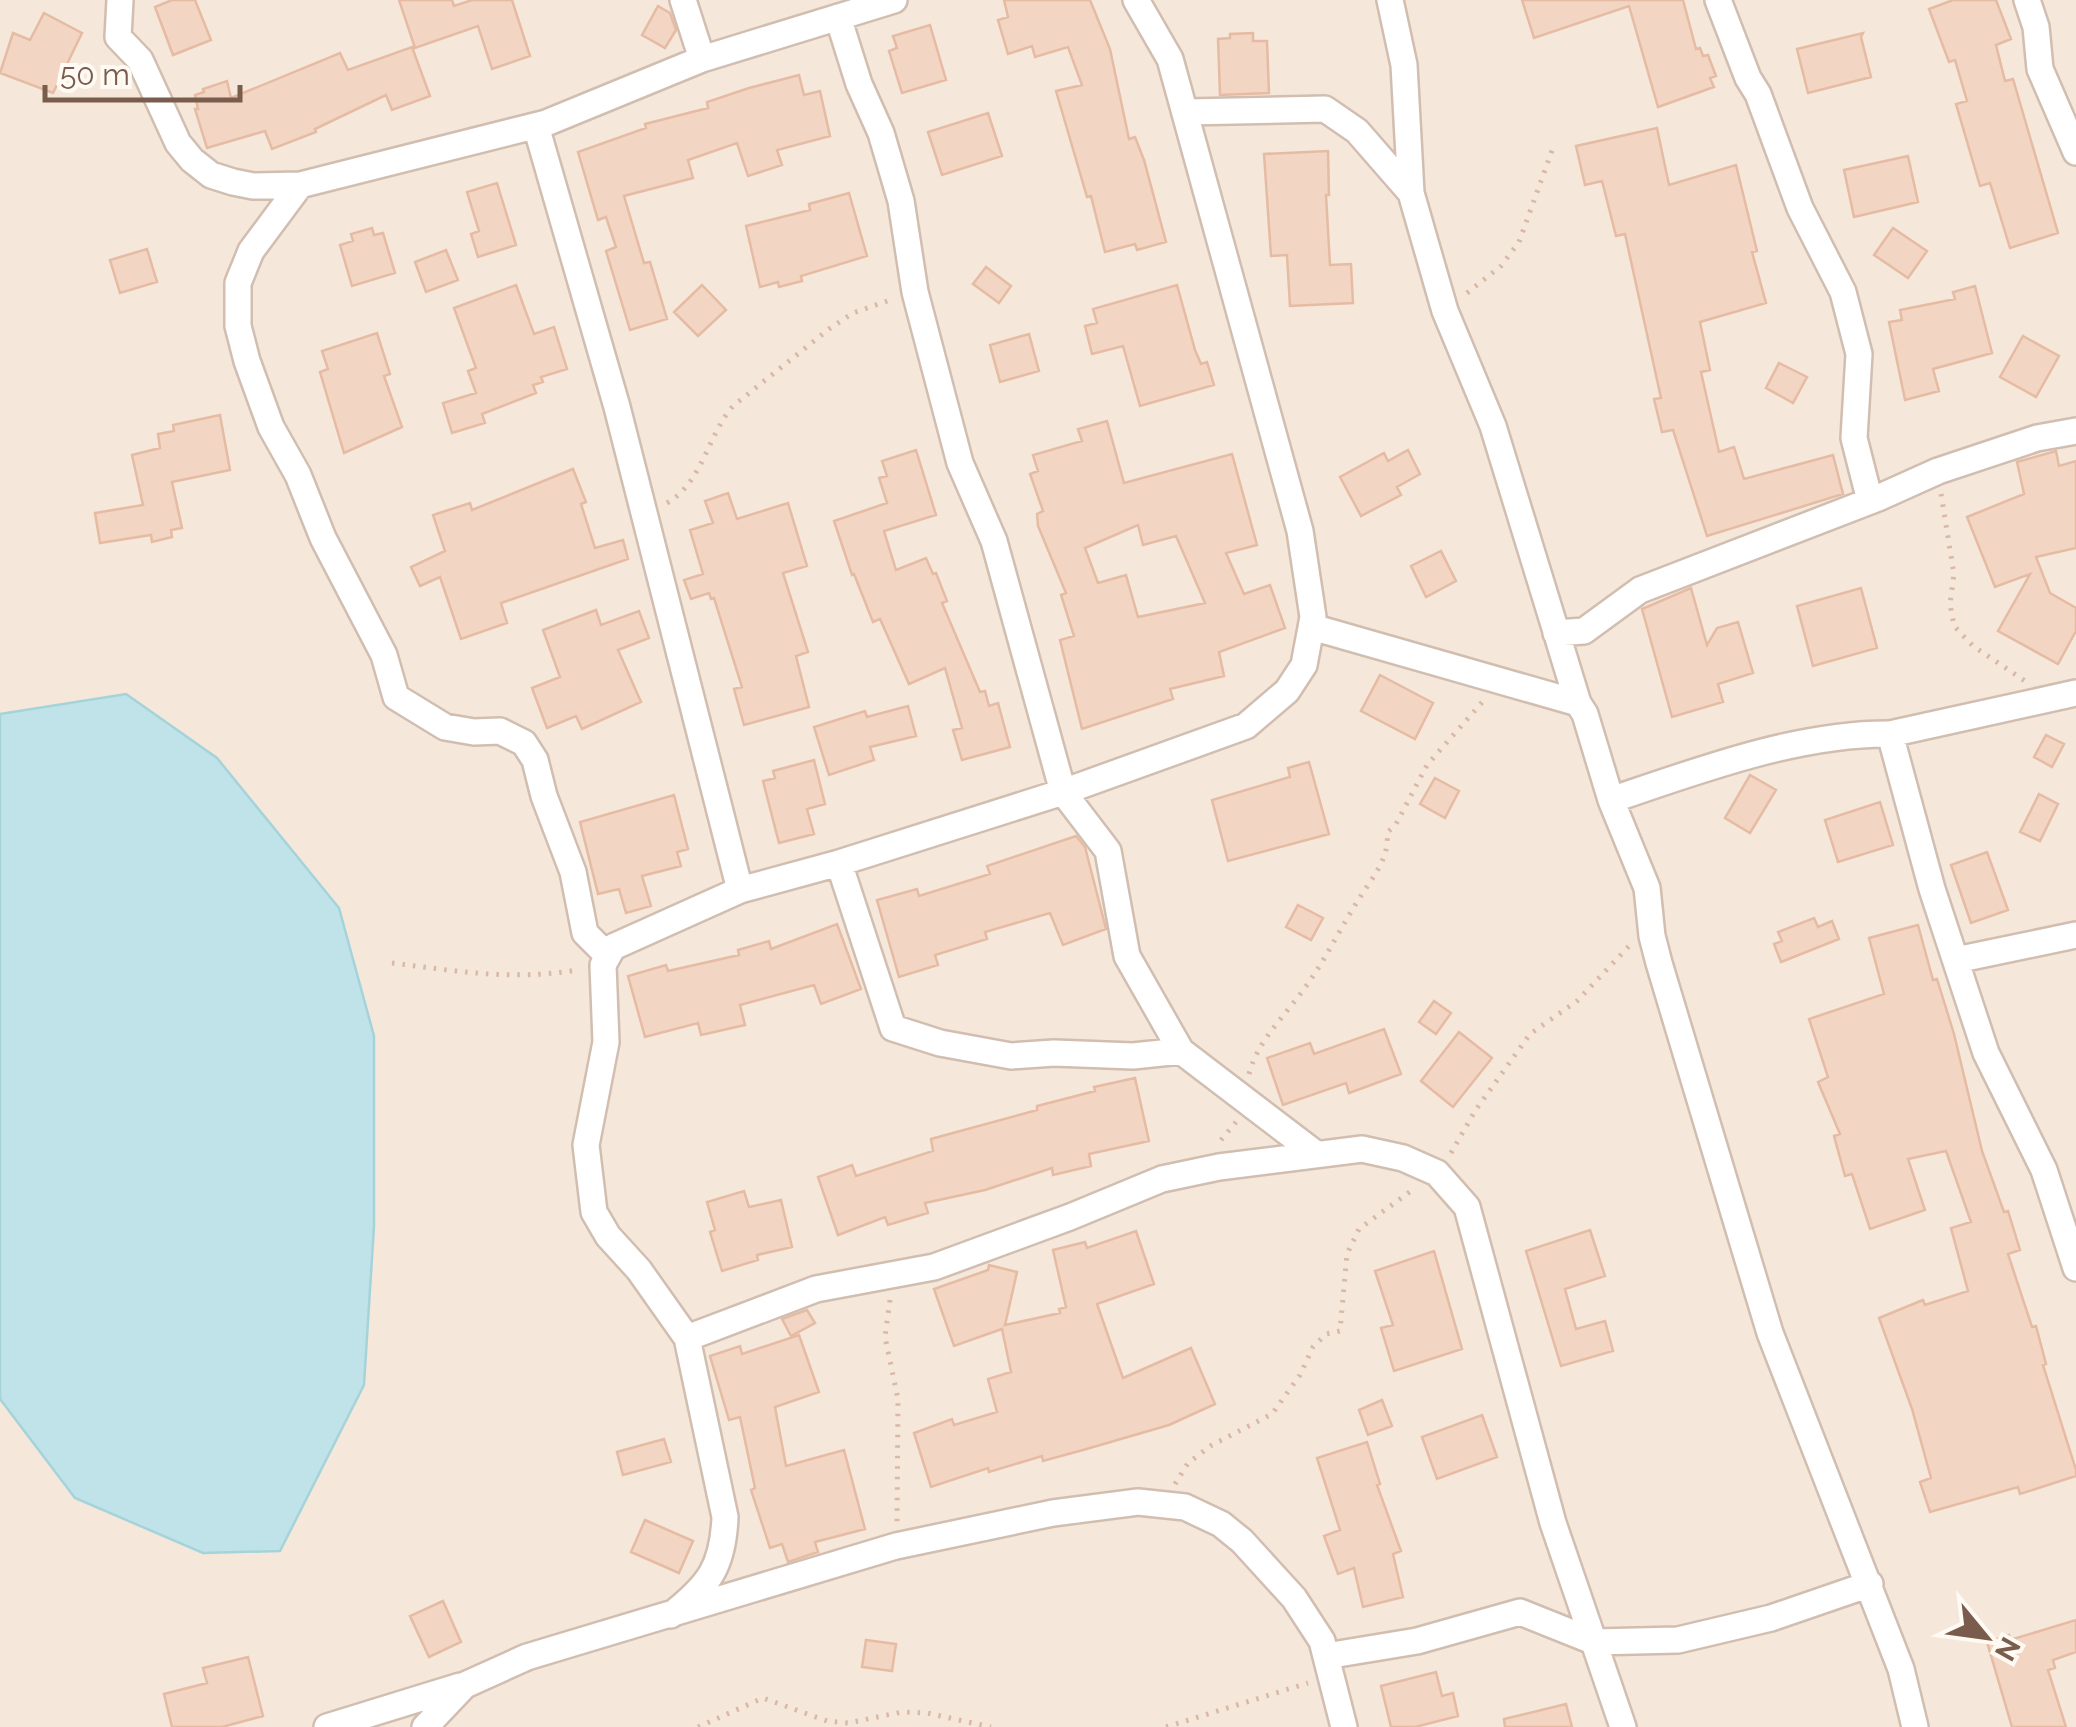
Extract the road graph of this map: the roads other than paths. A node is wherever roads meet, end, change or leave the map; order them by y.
1 (120, 0) edge
2 (683, 0) edge
3 (894, 0) edge
4 (1136, 0) edge
5 (1390, 0) edge
6 (1718, 0) edge
7 (2027, 0) edge
8 (838, 17) junction
9 (702, 59) junction
10 (1186, 112) junction
11 (536, 126) junction
12 (2076, 152) edge
13 (300, 185) junction
14 (1411, 193) junction
15 (2076, 430) edge
16 (1870, 501) junction
17 (1312, 627) junction
18 (1556, 632) junction
19 (2063, 695) edge
20 (1578, 703) junction
21 (1890, 734) junction
22 (1062, 792) junction
23 (1611, 800) junction
24 (839, 863) junction
25 (740, 890) junction
26 (2076, 935) edge
27 (604, 960) junction
28 (1956, 960) junction
29 (1181, 1050) junction
30 (1316, 1154) junction
31 (2076, 1268) edge
32 (688, 1338) junction
33 (1870, 1584) junction
34 (671, 1615) junction
35 (1595, 1642) junction
36 (1328, 1666) junction
37 (465, 1684) junction
38 (327, 1727) edge
39 (425, 1727) edge
40 (1344, 1727) edge
41 (1623, 1727) edge
42 (1915, 1727) edge

1 - 13 street
2 - 9 street
3 - 8 street
4 - 10 street
5 - 14 street
6 - 16 street
7 - 12 street
8 - 9 street
8 - 22 street
9 - 11 street
10 - 14 street
10 - 17 street
11 - 13 street
11 - 25 street
13 - 27 street
14 - 18 street
15 - 16 street
16 - 18 street
17 - 20 street
17 - 22 street
18 - 20 street
19 - 21 street
20 - 23 street
21 - 23 street
21 - 28 street
22 - 24 street
22 - 29 street
23 - 33 street
24 - 25 street
24 - 29 street
25 - 27 street
26 - 28 street
27 - 32 street
28 - 31 street
29 - 30 street
30 - 32 street
30 - 35 street
32 - 34 street
33 - 35 street
33 - 42 street
34 - 36 street
34 - 37 street
35 - 36 street
35 - 41 street
36 - 40 street
37 - 38 street
37 - 39 street

